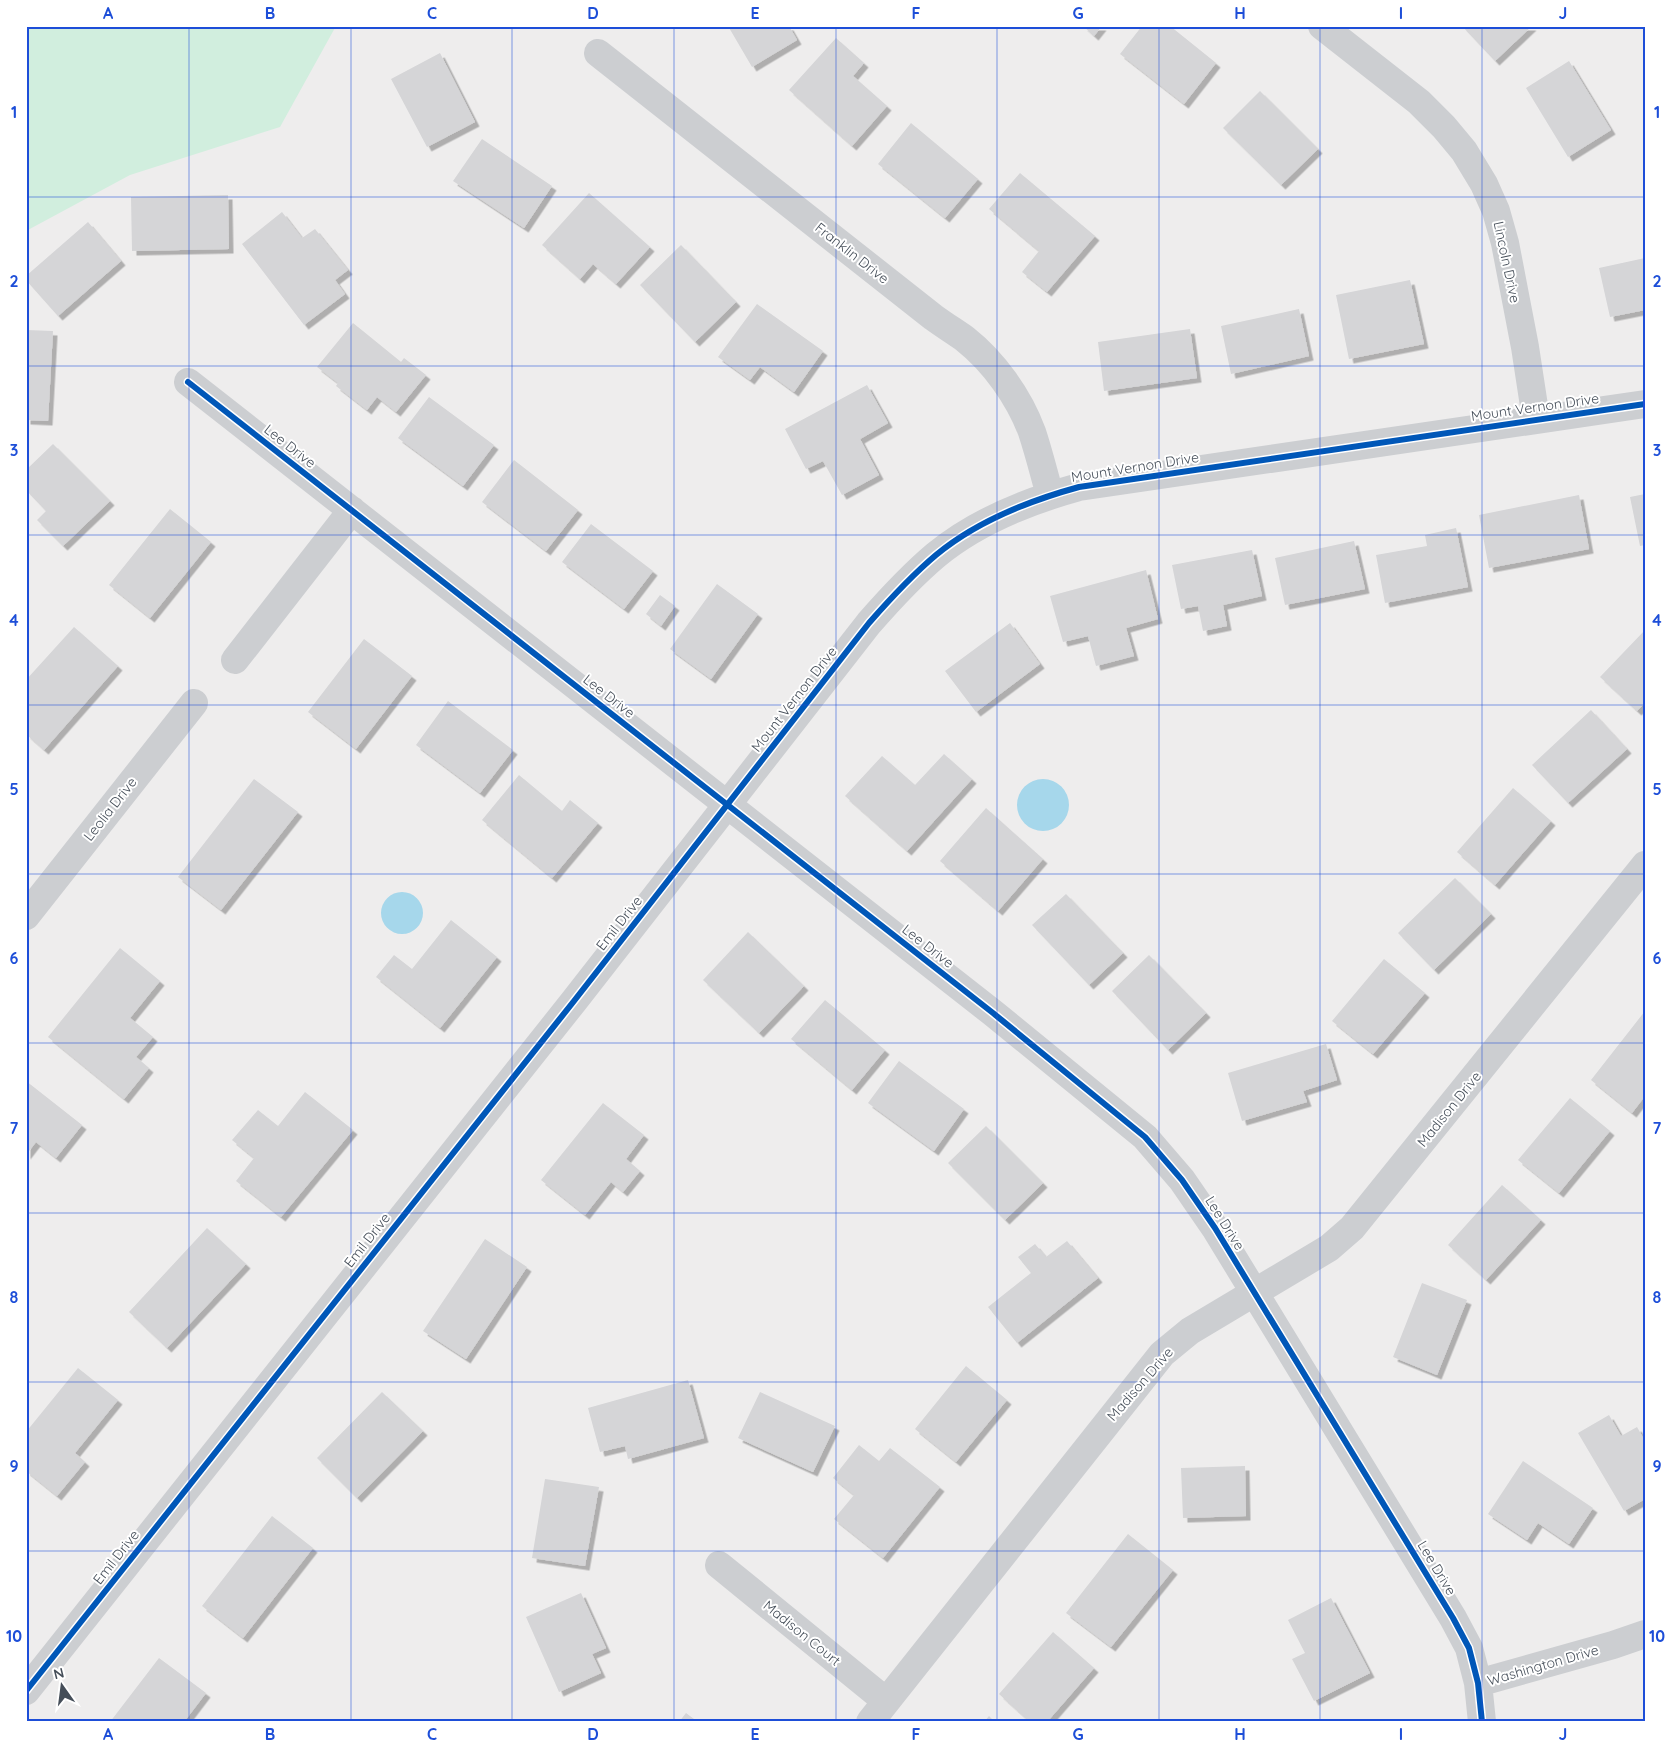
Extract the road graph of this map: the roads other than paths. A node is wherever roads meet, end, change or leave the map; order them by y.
1 (1322, 26) edge
2 (598, 53) dead end
3 (188, 382) dead end
4 (1645, 404) edge
5 (1536, 419) junction
6 (1050, 495) junction
7 (352, 510) junction
8 (235, 660) dead end
9 (194, 703) dead end
10 (727, 804) junction
11 (1645, 865) edge
12 (26, 916) edge
13 (1254, 1292) junction
14 (719, 1565) dead end
15 (1645, 1634) edge
16 (1478, 1683) junction
17 (26, 1691) edge
18 (878, 1711) edge
19 (1482, 1722) edge

1 - 5 street, Lincoln Drive
2 - 6 street, Franklin Drive
3 - 7 street, Lee Drive
4 - 5 street, Mount Vernon Drive
5 - 6 street, Mount Vernon Drive
6 - 10 street, Mount Vernon Drive
7 - 8 street
7 - 10 street, Lee Drive
9 - 12 street, Leolia Drive
10 - 13 street, Lee Drive
10 - 17 street, Emil Drive
11 - 13 street, Madison Drive
13 - 16 street, Lee Drive
13 - 18 street, Madison Drive
14 - 18 street, Madison Court
15 - 16 street, Washington Drive
16 - 19 street, Washington Drive

